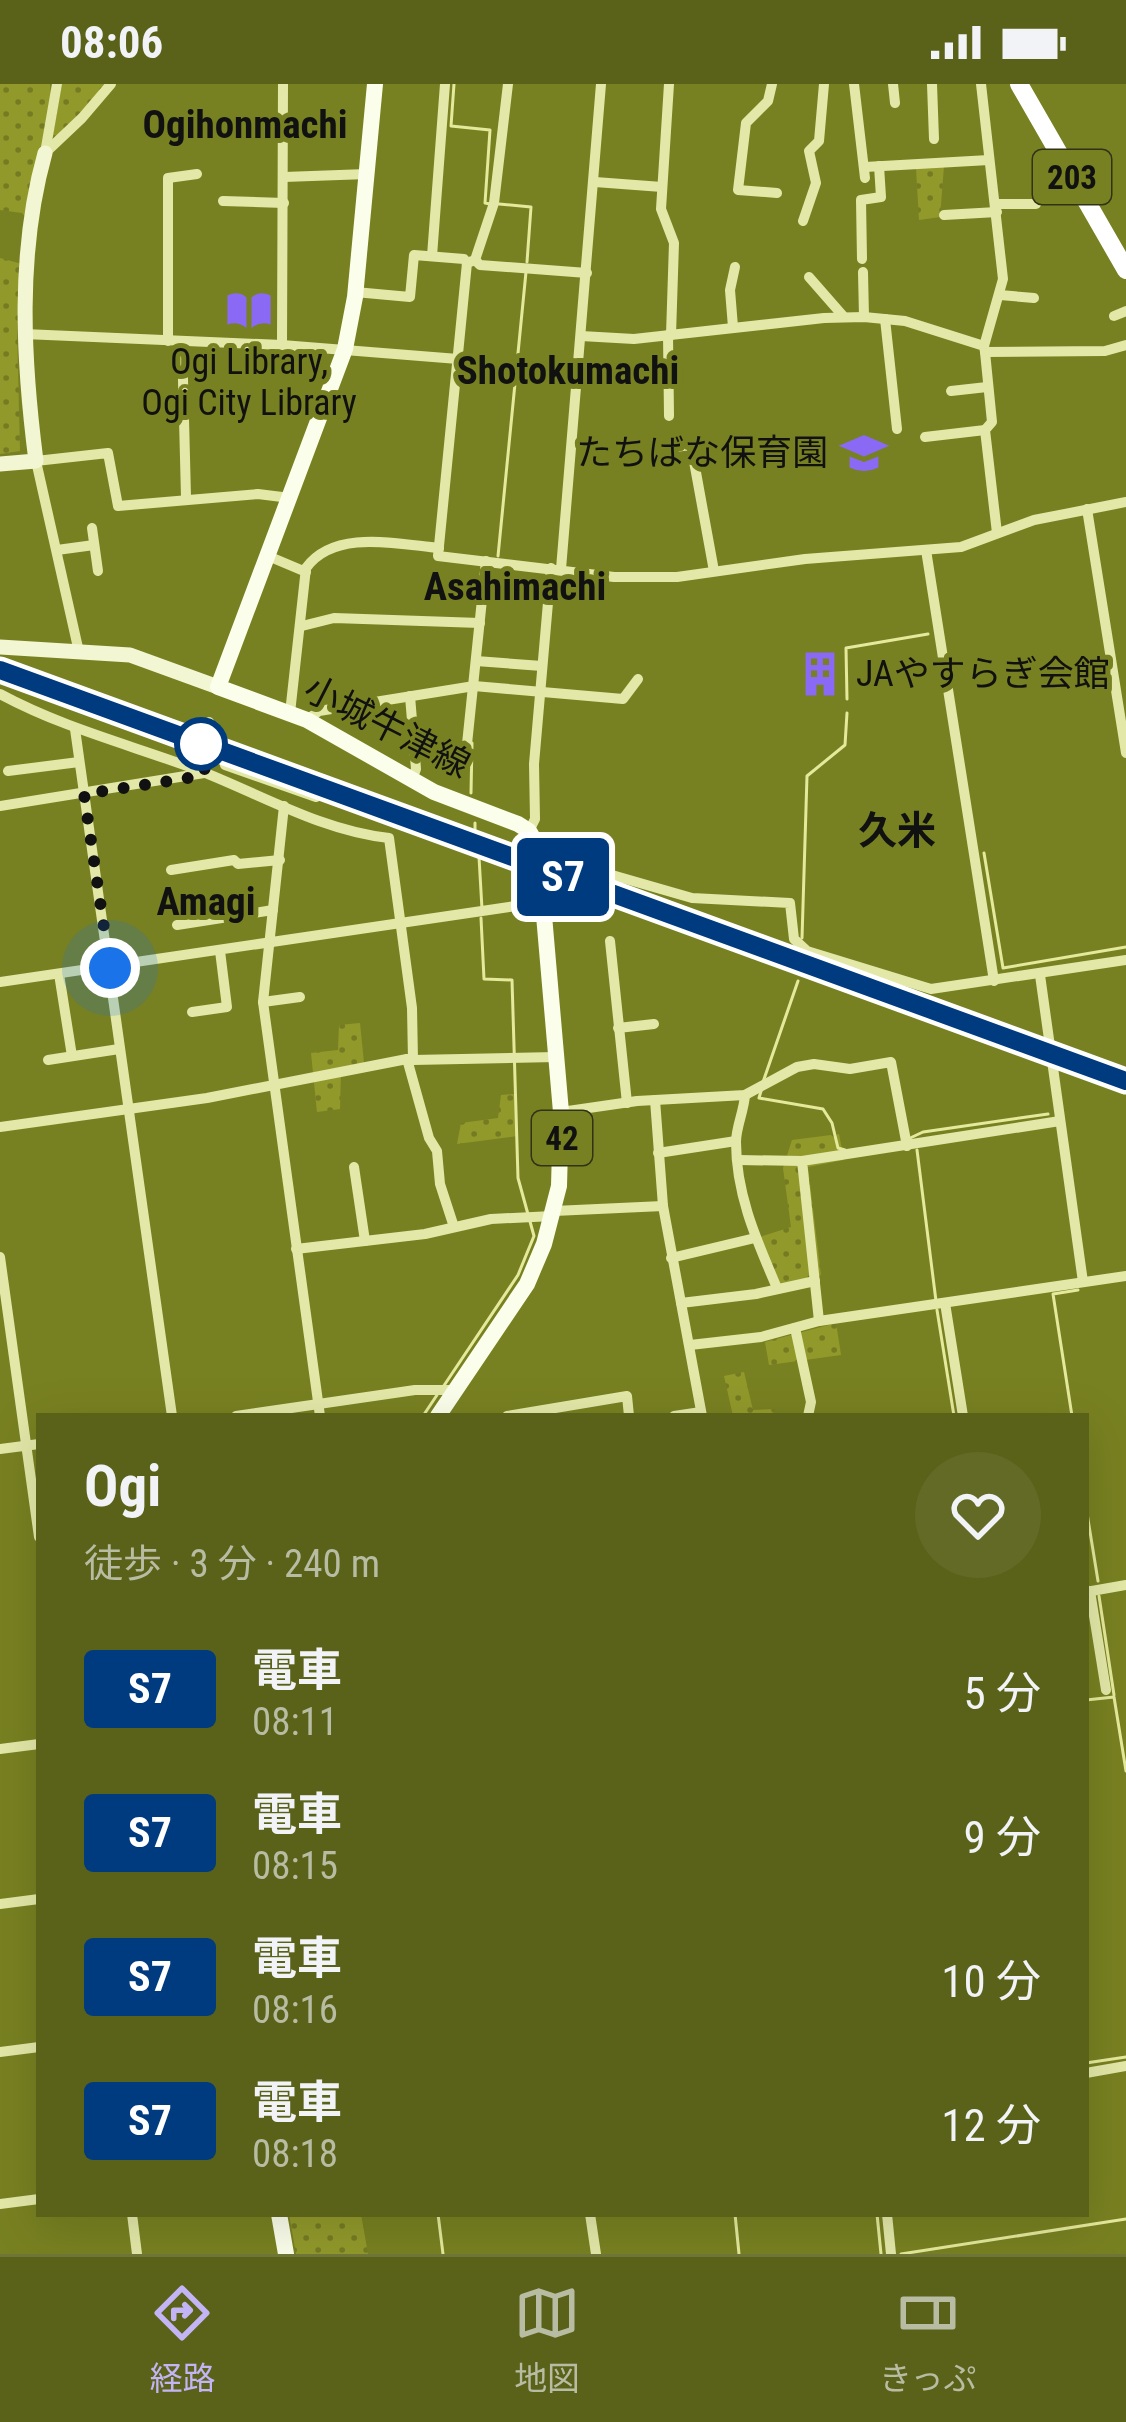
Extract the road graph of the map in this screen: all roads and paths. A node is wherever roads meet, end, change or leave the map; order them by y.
1 (57, 84) edge
2 (111, 84) edge
3 (283, 84) edge
4 (375, 84) edge
5 (445, 84) edge
6 (508, 84) edge
7 (602, 84) edge
8 (669, 84) edge
9 (772, 84) edge
10 (820, 84) edge
11 (854, 84) edge
12 (893, 84) edge
13 (932, 84) edge
14 (980, 84) edge
15 (1019, 84) edge
16 (895, 103) dead end
17 (208, 125) dead end
18 (283, 127) junction
19 (934, 139) dead end
20 (45, 153) junction
21 (989, 160) junction
22 (880, 166) junction
23 (197, 174) dead end
24 (367, 174) junction
25 (284, 177) junction
26 (596, 182) junction
27 (662, 187) junction
28 (776, 193) dead end
29 (223, 201) dead end
30 (284, 203) junction
31 (1036, 204) dead end
32 (997, 208) junction
33 (944, 215) dead end
34 (803, 221) dead end
35 (432, 256) junction
36 (471, 262) junction
37 (734, 267) dead end
38 (1126, 270) edge
39 (587, 273) junction
40 (809, 277) dead end
41 (355, 292) junction
42 (1000, 295) junction
43 (1034, 298) dead end
44 (844, 317) junction
45 (864, 317) junction
46 (885, 319) junction
47 (733, 326) junction
48 (21, 334) junction
49 (669, 335) junction
50 (581, 336) junction
51 (175, 341) junction
52 (282, 345) junction
53 (1126, 345) edge
54 (345, 349) junction
55 (984, 349) junction
56 (458, 359) junction
57 (578, 379) junction
58 (669, 381) junction
59 (987, 387) junction
60 (951, 391) dead end
61 (669, 416) dead end
62 (898, 429) dead end
63 (985, 430) junction
64 (925, 437) dead end
65 (667, 448) dead end
66 (36, 461) junction
67 (0, 464) edge
68 (186, 497) junction
69 (290, 498) junction
70 (1126, 502) edge
71 (1088, 509) junction
72 (92, 528) dead end
73 (997, 533) junction
74 (94, 545) junction
75 (439, 548) junction
76 (57, 550) junction
77 (926, 550) junction
78 (268, 556) junction
79 (486, 561) junction
80 (556, 569) junction
81 (98, 571) dead end
82 (714, 571) junction
83 (306, 572) junction
84 (480, 623) junction
85 (302, 626) junction
86 (0, 647) edge
87 (79, 652) junction
88 (476, 661) junction
89 (542, 666) junction
90 (638, 679) dead end
91 (477, 686) junction
92 (218, 687) junction
93 (540, 690) junction
94 (0, 694) edge
95 (410, 697) junction
96 (130, 712) dead end
97 (299, 716) junction
98 (209, 722) dead end
99 (75, 729) junction
100 (204, 738) junction
101 (467, 744) dead end
102 (1126, 753) edge
103 (80, 762) junction
104 (225, 766) dead end
105 (8, 771) dead end
106 (205, 772) junction
107 (274, 775) junction
108 (412, 780) junction
109 (84, 794) junction
110 (316, 797) dead end
111 (0, 806) edge
112 (284, 806) junction
113 (529, 831) junction
114 (539, 854) junction
115 (280, 860) junction
116 (171, 870) dead end
117 (543, 902) junction
118 (273, 910) junction
119 (401, 924) junction
120 (177, 925) dead end
121 (610, 941) dead end
122 (268, 943) junction
123 (220, 950) junction
124 (1126, 960) edge
125 (110, 968) junction
126 (59, 974) junction
127 (1040, 975) junction
128 (994, 981) junction
129 (0, 982) edge
130 (300, 997) dead end
131 (263, 1002) junction
132 (192, 1012) dead end
133 (654, 1024) dead end
134 (618, 1028) junction
135 (119, 1048) junction
136 (72, 1056) junction
137 (556, 1057) junction
138 (48, 1060) dead end
139 (410, 1060) junction
140 (274, 1086) junction
141 (756, 1089) junction
142 (655, 1100) junction
143 (627, 1103) junction
144 (128, 1110) junction
145 (561, 1112) junction
146 (1060, 1121) junction
147 (0, 1127) edge
148 (736, 1141) junction
149 (906, 1141) junction
150 (658, 1154) junction
151 (739, 1160) junction
152 (802, 1161) junction
153 (354, 1167) dead end
154 (662, 1206) junction
155 (542, 1214) junction
156 (454, 1227) junction
157 (755, 1238) junction
158 (365, 1241) junction
159 (296, 1249) junction
160 (0, 1257) edge
161 (671, 1258) junction
162 (1126, 1276) edge
163 (815, 1281) junction
164 (1083, 1282) junction
165 (777, 1288) junction
166 (681, 1303) junction
167 (945, 1303) junction
168 (819, 1321) junction
169 (795, 1328) junction
170 (690, 1345) junction
171 (446, 1388) junction
172 (319, 1410) edge
173 (172, 1413) edge
174 (278, 1413) edge
175 (439, 1413) edge
176 (525, 1413) edge
177 (629, 1413) edge
178 (701, 1413) edge
179 (809, 1413) edge
180 (963, 1413) edge
181 (33, 1445) edge
182 (0, 1450) edge
183 (36, 1491) edge
184 (1126, 1585) edge
185 (1089, 1592) edge
186 (1089, 1597) edge
187 (1101, 1658) junction
188 (1089, 1660) edge
189 (1106, 1690) dead end
190 (36, 1744) edge
191 (0, 1749) edge
192 (36, 1899) edge
193 (0, 1904) edge
194 (36, 2047) edge
195 (0, 2052) edge
196 (1126, 2066) edge
197 (1089, 2072) edge
198 (36, 2199) edge
199 (0, 2204) edge
200 (132, 2217) edge
201 (280, 2217) edge
202 (590, 2217) edge
203 (887, 2217) edge
204 (891, 2252) edge
205 (137, 2254) edge
206 (286, 2254) edge
207 (596, 2254) edge

1 - 20 street
2 - 20 street
3 - 18 street
4 - 24 main road
5 - 35 street
6 - 36 street
7 - 26 street
8 - 27 street
9 - 28 street
10 - 34 street
11 - 22 street
12 - 16 street
13 - 19 street
14 - 21 street
15 - 38 highway, 203
17 - 18 street
18 - 25 street
20 - 48 street
21 - 22 street
21 - 32 street
22 - 45 street
23 - 51 street
24 - 25 street
24 - 41 main road
25 - 30 street
26 - 27 street
26 - 39 street
27 - 49 street
29 - 30 street
30 - 52 street
31 - 32 street
32 - 33 street
32 - 42 street
35 - 36 street
35 - 41 street
36 - 39 street
36 - 56 street
37 - 47 street
39 - 50 street
40 - 44 street
41 - 54 main road
42 - 43 street
42 - 55 street
44 - 45 street
44 - 47 street
45 - 46 street
46 - 55 street
46 - 62 street
47 - 49 street
48 - 51 street
48 - 66 street
49 - 50 street
49 - 58 street
50 - 57 street
51 - 52 street
51 - 68 street
52 - 54 street
53 - 55 street
54 - 56 street
54 - 69 main road
55 - 59 street
56 - 75 street
57 - 58 street
57 - 80 street
58 - 61 street
59 - 60 street
59 - 63 street
63 - 64 street
63 - 73 street
65 - 82 street
66 - 67 street
66 - 68 street
66 - 76 street
68 - 69 street
69 - 78 main road
70 - 71 street
71 - 73 street
71 - 102 street
72 - 74 street
73 - 77 street
74 - 76 street
74 - 81 street
75 - 79 street
75 - 83 street
76 - 87 street
77 - 82 street
77 - 128 street
78 - 83 street
78 - 92 main road
79 - 80 street
79 - 84 street
80 - 82 street
80 - 89 street
83 - 85 street
84 - 85 street
84 - 88 street
85 - 97 street
86 - 87 street
87 - 92 street
88 - 89 street
88 - 91 street
89 - 93 street
90 - 93 street
91 - 93 street
91 - 95 street
91 - 101 street
92 - 97 main road, 小城牛津線
93 - 113 street
94 - 99 street
95 - 97 street
95 - 108 street
96 - 100 street
97 - 108 main road, 小城牛津線
98 - 100 street
99 - 103 street
99 - 106 street
100 - 107 street
103 - 105 street
103 - 109 street
104 - 107 street
106 - 109 street
106 - 112 street
107 - 110 street
108 - 113 main road, 小城牛津線
109 - 111 street
109 - 125 street
112 - 115 street
112 - 119 street
113 - 114 main road, 42
114 - 117 main road, 42
114 - 128 street
115 - 116 street
115 - 118 street
117 - 119 street
117 - 137 main road, 42
118 - 120 street
118 - 122 street
119 - 122 street
119 - 139 street
121 - 134 street
122 - 123 street
122 - 131 street
123 - 125 street
123 - 132 street
124 - 127 street
125 - 126 street
125 - 135 street
126 - 129 street
126 - 136 street
127 - 128 street
127 - 146 street
130 - 131 street
131 - 140 street
133 - 134 street
134 - 143 street
135 - 136 street
135 - 144 street
136 - 138 street
137 - 139 street
137 - 145 main road, 42
139 - 140 street
139 - 156 street
140 - 144 street
140 - 159 street
141 - 142 street
141 - 148 street
141 - 149 street
142 - 143 street
142 - 150 street
143 - 145 street
144 - 147 street
144 - 173 street
145 - 155 main road, 42
146 - 149 street
146 - 164 street
148 - 150 street
148 - 151 street
149 - 152 street
150 - 154 street
151 - 152 street
151 - 157 street
152 - 163 street
153 - 158 street
154 - 155 street
154 - 161 street
155 - 156 street
155 - 171 main road, 42
156 - 158 street
157 - 161 street
157 - 165 street
158 - 159 street
159 - 172 street
160 - 181 street
161 - 166 street
162 - 164 street
163 - 165 street
163 - 168 street
164 - 167 street
165 - 166 street
166 - 170 street
167 - 168 street
167 - 180 street
168 - 169 street
169 - 170 street
169 - 179 street
170 - 178 street
171 - 172 street
171 - 175 main road, 42
172 - 174 street
176 - 177 street
181 - 182 street
181 - 183 street
184 - 185 street
186 - 187 street
187 - 188 street
187 - 189 street
190 - 191 street
192 - 193 street
194 - 195 street
196 - 197 street
198 - 199 street
200 - 205 street
201 - 206 main road
202 - 207 street
203 - 204 street

